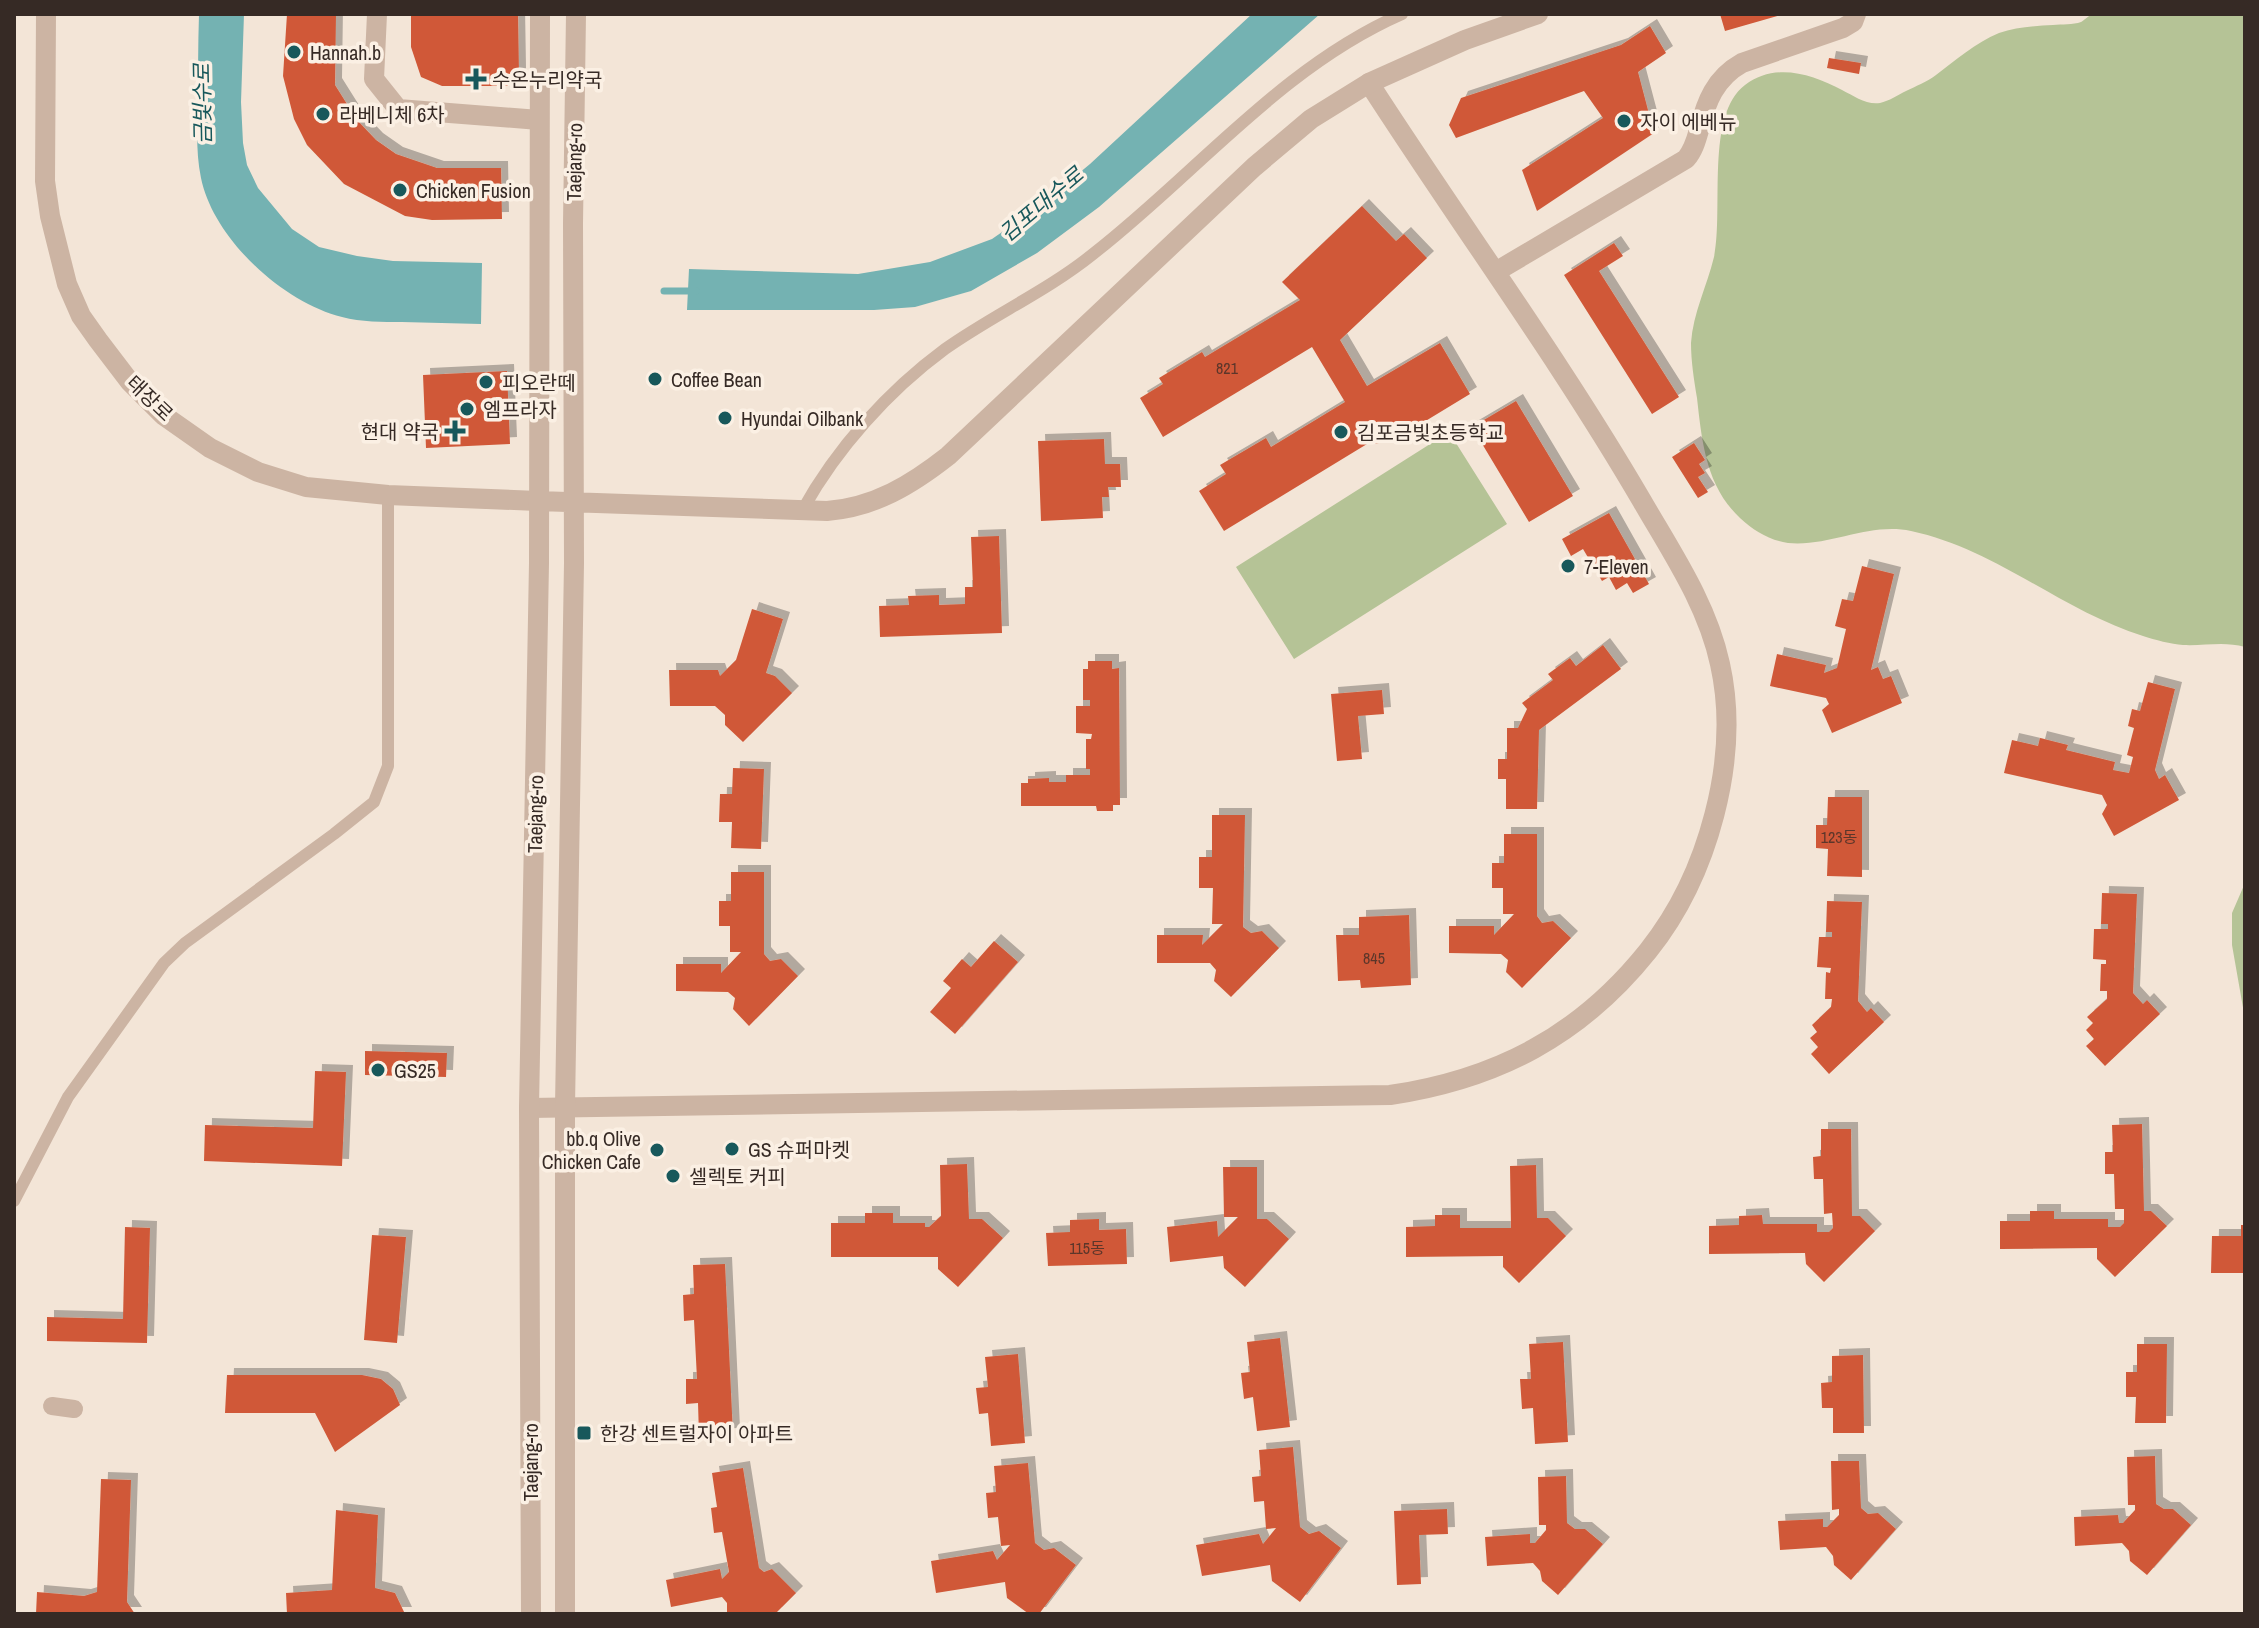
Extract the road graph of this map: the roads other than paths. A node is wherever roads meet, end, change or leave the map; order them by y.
1 (46, 14) edge
2 (377, 14) edge
3 (540, 14) edge
4 (576, 14) edge
5 (1402, 14) edge
6 (1538, 14) edge
7 (1856, 14) edge
8 (1369, 83) junction
9 (539, 120) junction
10 (1497, 271) junction
11 (388, 495) junction
12 (538, 501) junction
13 (573, 503) junction
14 (802, 511) junction
15 (565, 1107) junction
16 (529, 1108) junction
17 (14, 1201) edge
18 (52, 1406) dead end
19 (74, 1409) dead end
20 (531, 1614) edge
21 (565, 1614) edge

1 - 11 street, 태장로
2 - 9 street
3 - 9 street, Taejang-ro
4 - 13 street, Taejang-ro
5 - 14 lane
6 - 8 street, 태장로
7 - 10 street
8 - 10 street
8 - 14 street, 태장로
9 - 12 street, Taejang-ro
10 - 15 street
11 - 12 street, 태장로
11 - 17 lane
12 - 13 street, 태장로
12 - 16 street, Taejang-ro
13 - 14 street, 태장로
13 - 15 street, Taejang-ro
15 - 16 street
15 - 21 street, Taejang-ro
16 - 20 street, Taejang-ro
18 - 19 street

